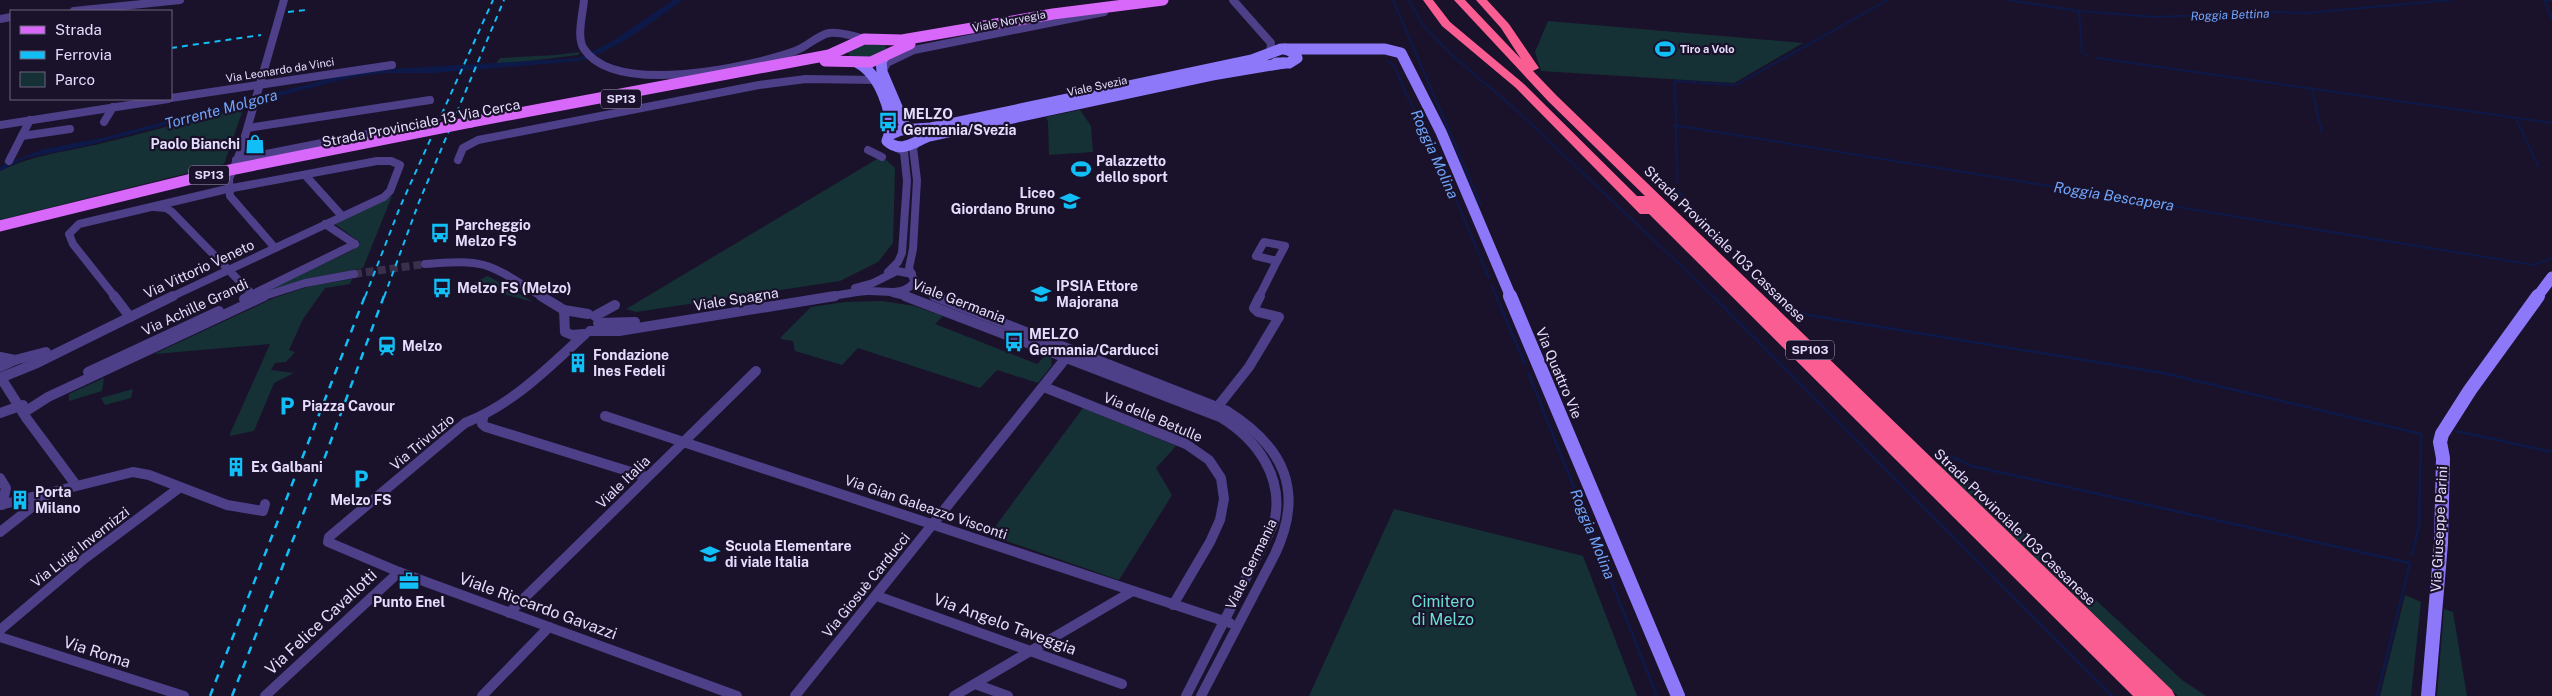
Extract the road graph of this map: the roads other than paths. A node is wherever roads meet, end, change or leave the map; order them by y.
1 (180, 0) edge
2 (284, 0) edge
3 (584, 0) edge
4 (1126, 0) edge
5 (1164, 0) edge
6 (1233, 0) edge
7 (1428, 0) edge
8 (1448, 0) edge
9 (1459, 0) edge
10 (1481, 0) edge
11 (89, 10) edge
12 (1053, 14) junction
13 (847, 35) junction
14 (868, 39) junction
15 (886, 41) junction
16 (846, 46) junction
17 (1284, 49) junction
18 (1329, 50) junction
19 (1270, 54) junction
20 (887, 58) junction
21 (1295, 60) junction
22 (594, 61) joint
23 (854, 62) junction
24 (392, 64) dead end
25 (1284, 64) junction
26 (1407, 64) joint
27 (879, 76) junction
28 (842, 78) junction
29 (858, 79) junction
30 (259, 85) junction
31 (883, 88) junction
32 (172, 98) edge
33 (157, 100) edge
34 (430, 100) dead end
35 (113, 107) junction
36 (30, 120) junction
37 (104, 122) dead end
38 (0, 125) edge
39 (470, 126) junction
40 (248, 128) junction
41 (70, 129) dead end
42 (393, 129) dead end
43 (913, 130) junction
44 (891, 134) junction
45 (22, 136) junction
46 (917, 142) junction
47 (895, 147) junction
48 (868, 150) dead end
49 (882, 157) dead end
50 (236, 160) junction
51 (458, 160) dead end
52 (9, 161) dead end
53 (304, 175) junction
54 (1636, 179) junction
55 (227, 189) junction
56 (146, 206) junction
57 (342, 216) junction
58 (325, 224) junction
59 (0, 226) edge
60 (72, 230) joint
61 (0, 232) edge
62 (275, 248) junction
63 (1277, 261) dead end
64 (425, 264) tunnel mouth
65 (227, 271) junction
66 (1714, 272) junction
67 (354, 274) tunnel mouth
68 (884, 276) junction
69 (913, 277) junction
70 (2552, 277) edge
71 (889, 292) junction
72 (252, 295) junction
73 (615, 305) dead end
74 (564, 310) junction
75 (130, 317) junction
76 (594, 318) junction
77 (566, 330) junction
78 (588, 332) junction
79 (84, 338) junction
80 (565, 351) junction
81 (1069, 354) junction
82 (0, 357) edge
83 (15, 360) junction
84 (0, 367) edge
85 (756, 371) dead end
86 (1, 378) edge
87 (1044, 387) junction
88 (48, 397) junction
89 (21, 409) junction
90 (1214, 411) junction
91 (0, 413) edge
92 (605, 416) dead end
93 (483, 418) junction
94 (684, 442) junction
95 (647, 477) junction
96 (0, 478) edge
97 (76, 485) junction
98 (179, 488) junction
99 (50, 492) junction
100 (266, 504) dead end
101 (1, 505) edge
102 (934, 524) junction
103 (0, 532) edge
104 (329, 543) joint
105 (399, 572) junction
106 (1131, 592) junction
107 (877, 596) junction
108 (1173, 605) junction
109 (508, 613) junction
110 (1225, 621) junction
111 (1238, 625) junction
112 (549, 627) junction
113 (0, 630) edge
114 (0, 637) edge
115 (1033, 652) junction
116 (975, 684) junction
117 (1122, 684) dead end
118 (151, 692) edge
119 (184, 696) edge
120 (265, 696) edge
121 (482, 696) edge
122 (737, 696) edge
123 (795, 696) edge
124 (954, 696) edge
125 (1008, 696) edge
126 (1186, 696) edge
127 (1201, 696) edge
128 (1678, 696) edge
129 (2146, 696) edge
130 (2165, 696) edge
131 (2428, 696) edge

1 - 11 street
2 - 30 street
3 - 22 street
4 - 12 main road, Strada Provinciale 13 Via Cerca / SP13
5 - 12 main road
5 - 20 street, Viale Norvegia
6 - 19 street
7 - 66 highway, SP103
8 - 66 highway, Strada Provinciale 103 Cassanese / SP103
9 - 54 highway, Strada Provinciale 103 Cassanese / SP103
10 - 54 highway, SP103
12 - 15 main road, Strada Provinciale 13 Via Cerca / SP13
12 - 20 main road, Strada Provinciale 13 Via Cerca / SP13
13 - 14 street
13 - 16 street
13 - 22 street
14 - 15 main road, Strada Provinciale 13 Via Cerca / SP13
14 - 16 main road, Strada Provinciale 13 Via Cerca / SP13
15 - 20 main road
16 - 23 main road
16 - 39 main road, Strada Provinciale 13 Via Cerca / SP13
17 - 18 street, Viale Svezia
17 - 19 street, Viale Svezia
17 - 21 street
18 - 21 street, Viale Svezia
18 - 26 street, Viale Svezia
19 - 25 street
19 - 43 street, Viale Svezia
20 - 23 main road, Strada Provinciale 13 Via Cerca / SP13
20 - 27 street
21 - 25 street, Viale Svezia
23 - 27 street
23 - 28 street
23 - 39 main road, Strada Provinciale 13 Via Cerca / SP13
24 - 30 street, Via Leonardo da Vinci
25 - 46 street, Viale Svezia
26 - 128 street, Via Quattro Vie
27 - 29 street
27 - 31 street
28 - 29 street
28 - 51 street
29 - 31 street
30 - 32 street, Via Leonardo da Vinci
30 - 40 street
31 - 43 street
31 - 44 street
33 - 35 street, Via Leonardo da Vinci
34 - 40 street
35 - 36 street, Via Leonardo da Vinci
35 - 37 street
36 - 38 street, Via Leonardo da Vinci
36 - 45 street
39 - 59 main road, Strada Provinciale 13 Via Cerca / SP13, bridge
39 - 61 main road, Strada Provinciale 13 Via Cerca / SP13
40 - 50 street
41 - 45 street
42 - 50 street
43 - 44 street, Viale Svezia
43 - 46 street
44 - 47 street
45 - 52 street
46 - 47 street, Viale Svezia
46 - 69 street, Viale Germania
47 - 68 street
48 - 49 street
50 - 55 street
53 - 55 street
53 - 57 street
53 - 57 street, Via Vittorio Veneto
54 - 130 highway, Strada Provinciale 103 Cassanese / SP103
55 - 56 street
55 - 62 street
56 - 60 street
56 - 65 street
57 - 58 street, Via Vittorio Veneto
58 - 62 street, Via Vittorio Veneto
58 - 72 street, Via Achille Grandi
60 - 75 street
62 - 65 street, Via Vittorio Veneto
63 - 90 street
64 - 74 street
65 - 72 street
65 - 75 street, Via Vittorio Veneto
66 - 129 highway, Strada Provinciale 103 Cassanese / SP103
67 - 88 street
68 - 69 street
68 - 71 street
68 - 76 street, Viale Spagna
69 - 71 street
69 - 81 street, Viale Germania
70 - 131 street, Via Giuseppe Parini
71 - 78 street, Viale Spagna
71 - 81 street, Viale Germania
72 - 88 street, Via Achille Grandi
73 - 76 street
74 - 76 street
74 - 77 street
75 - 79 street, Via Vittorio Veneto
76 - 77 street
76 - 78 street, Via Trivulzio
77 - 78 street
77 - 80 street
78 - 80 street, Via Trivulzio
79 - 83 street, Via Vittorio Veneto
79 - 86 street, Via Vittorio Veneto
80 - 93 street, Via Trivulzio
81 - 87 street, Via Giosuè Carducci
81 - 90 street, Viale Germania
82 - 83 street
83 - 84 street, Via Vittorio Veneto
83 - 86 street
85 - 94 street, Viale Italia
86 - 89 street
87 - 102 street, Via Giosuè Carducci
87 - 108 street, Via delle Betulle
88 - 89 street
89 - 91 street
89 - 97 street
90 - 110 street, Viale Germania
90 - 111 street, Viale Germania
92 - 94 street, Via Gian Galeazzo Visconti
93 - 95 street
93 - 104 street, Via Trivulzio
94 - 95 street, Viale Italia
94 - 102 street, Via Gian Galeazzo Visconti
95 - 109 street, Viale Italia
96 - 101 street
97 - 98 street
97 - 99 street
98 - 100 street
98 - 113 street, Via Luigi Invernizzi
99 - 101 street
99 - 103 street
102 - 106 street, Via Gian Galeazzo Visconti
102 - 107 street, Via Giosuè Carducci
104 - 105 street, Viale Riccardo Gavazzi
105 - 109 street, Viale Riccardo Gavazzi
105 - 120 street, Via Felice Cavallotti
106 - 108 street, Via Gian Galeazzo Visconti
106 - 115 street
107 - 115 street, Via Angelo Taveggia
107 - 123 street, Via Giosuè Carducci
108 - 110 street, Via Gian Galeazzo Visconti
109 - 112 street, Viale Riccardo Gavazzi
110 - 111 street, Via Gian Galeazzo Visconti
110 - 126 street, Viale Germania
111 - 127 street, Viale Germania
112 - 121 street
112 - 122 street, Viale Riccardo Gavazzi
114 - 118 street, Via Roma
115 - 116 street
115 - 117 street, Via Angelo Taveggia
116 - 124 street
116 - 125 street
118 - 119 street, Via Roma

